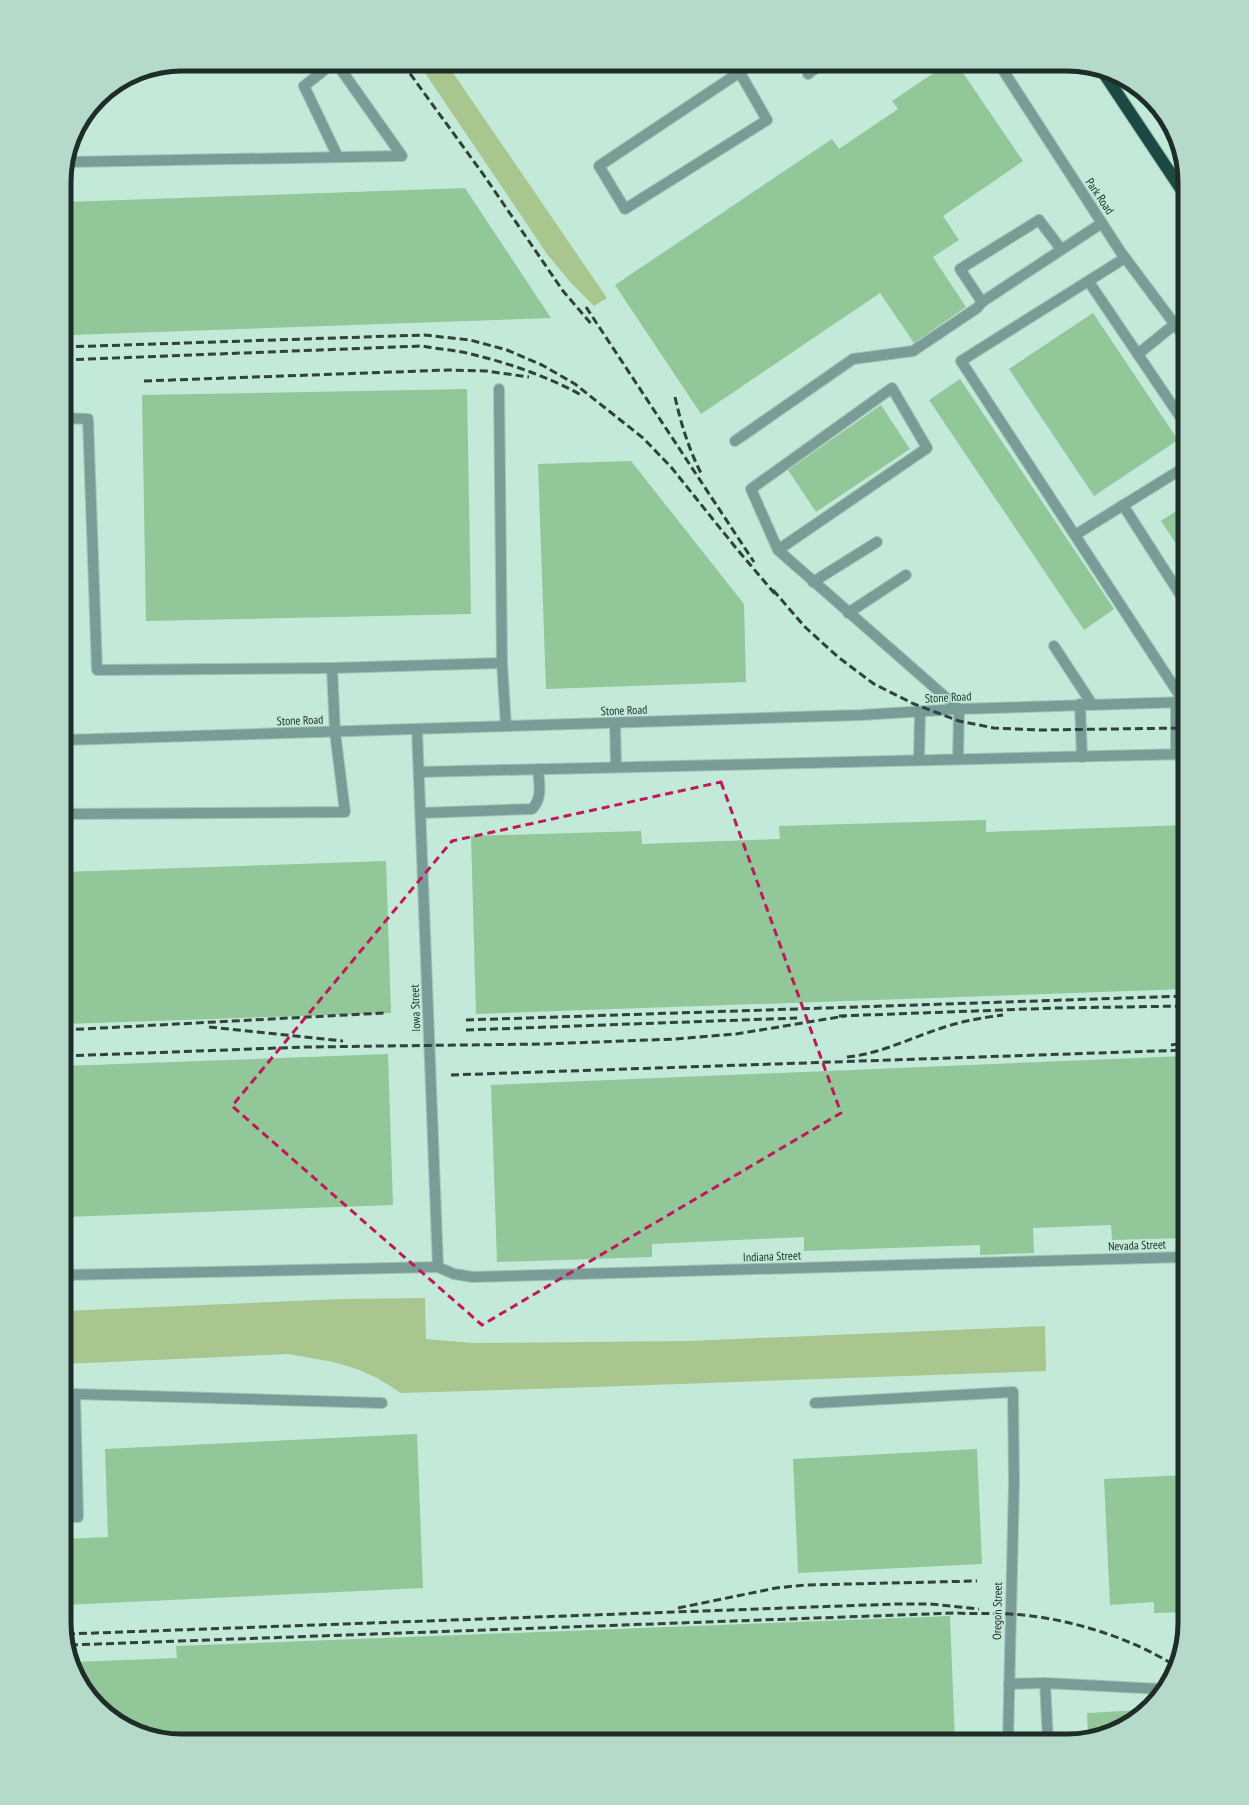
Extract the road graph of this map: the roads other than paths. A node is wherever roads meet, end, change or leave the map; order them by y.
1 (323, 71) edge
2 (342, 71) edge
3 (743, 71) edge
4 (812, 71) edge
5 (1005, 71) edge
6 (740, 73) junction
7 (808, 74) dead end
8 (1107, 79) edge
9 (338, 157) junction
10 (73, 162) edge
11 (1178, 184) edge
12 (1102, 223) junction
13 (1061, 249) junction
14 (1125, 258) junction
15 (1089, 282) junction
16 (982, 302) junction
17 (1175, 324) junction
18 (1178, 328) edge
19 (1138, 354) junction
20 (499, 389) dead end
21 (1178, 414) edge
22 (71, 418) edge
23 (735, 441) dead end
24 (1178, 471) edge
25 (1123, 505) junction
26 (1074, 536) junction
27 (877, 542) dead end
28 (778, 550) junction
29 (906, 575) dead end
30 (813, 582) junction
31 (1178, 591) edge
32 (848, 613) junction
33 (1054, 646) dead end
34 (502, 663) junction
35 (332, 668) junction
36 (1178, 696) edge
37 (1178, 702) edge
38 (1080, 704) junction
39 (1092, 704) junction
40 (959, 709) junction
41 (920, 712) junction
42 (615, 723) junction
43 (506, 726) junction
44 (417, 729) junction
45 (335, 732) junction
46 (71, 740) edge
47 (1178, 754) edge
48 (1082, 757) junction
49 (958, 759) junction
50 (919, 760) junction
51 (616, 767) junction
52 (538, 769) junction
53 (419, 772) junction
54 (421, 813) junction
55 (71, 814) edge
56 (1178, 1257) edge
57 (1090, 1260) joint
58 (438, 1267) junction
59 (71, 1275) edge
60 (71, 1394) edge
61 (76, 1394) junction
62 (382, 1403) dead end
63 (815, 1403) dead end
64 (71, 1517) edge
65 (1045, 1683) junction
66 (1009, 1684) junction
67 (1156, 1689) edge
68 (1008, 1734) edge
69 (1048, 1734) edge

1 - 9 street
2 - 9 street
3 - 6 street
4 - 7 street
5 - 12 street, Park Road
6 - 6 street
8 - 11 highway
9 - 10 street
12 - 13 street
12 - 14 street, Park Road
13 - 16 street
13 - 16 street
14 - 15 street
14 - 17 street, Park Road
15 - 19 street
15 - 26 street
16 - 23 street
17 - 18 street, Park Road
17 - 19 street
19 - 21 street
20 - 34 street
22 - 35 street
24 - 25 street
25 - 26 street
25 - 31 street
26 - 36 street
27 - 30 street
28 - 28 street
28 - 30 street
29 - 32 street
30 - 32 street
32 - 40 street
33 - 39 street
34 - 35 street
34 - 43 street
35 - 45 street
37 - 39 street, Stone Road
38 - 39 street, Stone Road
38 - 40 street, Stone Road
38 - 48 street
40 - 41 street, Stone Road
40 - 49 street
41 - 42 street, Stone Road
41 - 50 street
42 - 43 street, Stone Road
42 - 51 street
43 - 44 street, Stone Road
44 - 45 street, Stone Road
44 - 53 street, Iowa Street
45 - 46 street, Stone Road
45 - 55 street
47 - 48 street
48 - 49 street
49 - 50 street
50 - 51 street
51 - 52 street
52 - 53 street
52 - 54 street
53 - 54 street, Iowa Street
54 - 58 street, Iowa Street
56 - 57 street, Nevada Street
57 - 58 street, Indiana Street
58 - 59 street
60 - 61 street
61 - 62 street
61 - 64 street
63 - 66 street, Oregon Street
65 - 66 street
65 - 67 street
65 - 69 street
66 - 68 street, Oregon Street

